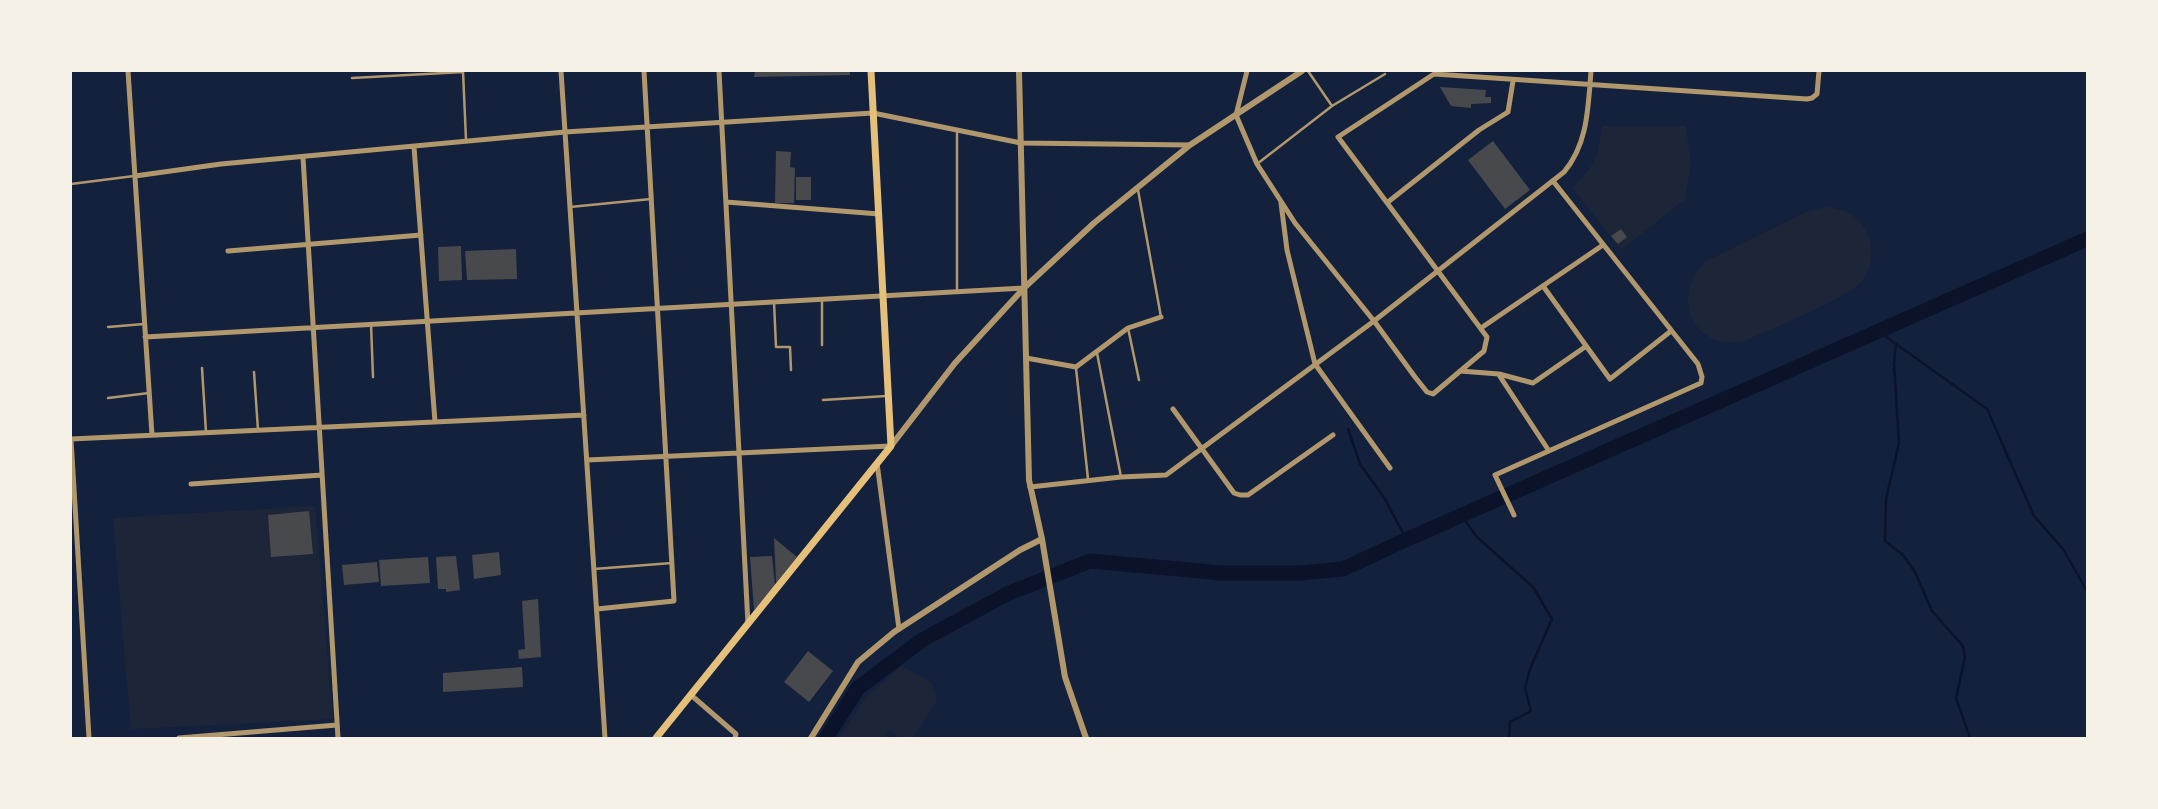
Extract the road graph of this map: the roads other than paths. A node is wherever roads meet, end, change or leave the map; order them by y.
1 (128, 71) edge
2 (375, 71) edge
3 (562, 71) edge
4 (644, 71) edge
5 (719, 71) edge
6 (871, 71) edge
7 (1019, 71) edge
8 (1247, 71) edge
9 (1302, 71) edge
10 (1308, 71) edge
11 (1591, 71) edge
12 (1820, 71) edge
13 (463, 72) edge
14 (1385, 74) dead end
15 (375, 77) junction
16 (352, 78) dead end
17 (1514, 81) junction
18 (1590, 86) junction
19 (1332, 106) junction
20 (873, 113) junction
21 (1236, 115) junction
22 (722, 122) junction
23 (647, 126) junction
24 (957, 130) junction
25 (565, 132) junction
26 (467, 142) junction
27 (1021, 143) junction
28 (1190, 145) junction
29 (414, 147) junction
30 (303, 157) junction
31 (1257, 164) junction
32 (135, 176) junction
33 (1553, 181) junction
34 (71, 184) edge
35 (1137, 186) junction
36 (651, 199) junction
37 (726, 202) junction
38 (1282, 202) junction
39 (1388, 202) junction
40 (570, 207) junction
41 (879, 214) junction
42 (421, 235) junction
43 (308, 244) junction
44 (1603, 245) junction
45 (228, 251) dead end
46 (1439, 271) junction
47 (1543, 286) junction
48 (1024, 288) junction
49 (957, 292) junction
50 (883, 296) junction
51 (822, 300) junction
52 (774, 302) junction
53 (732, 304) junction
54 (657, 309) junction
55 (577, 313) junction
56 (1161, 317) joint
57 (428, 321) junction
58 (1374, 321) junction
59 (144, 324) junction
60 (370, 324) junction
61 (108, 327) dead end
62 (313, 328) junction
63 (1128, 328) junction
64 (1482, 328) junction
65 (1671, 331) junction
66 (145, 337) junction
67 (822, 345) dead end
68 (1585, 347) junction
69 (1097, 353) junction
70 (1026, 358) junction
71 (1315, 364) junction
72 (1076, 367) junction
73 (202, 368) dead end
74 (791, 370) dead end
75 (1460, 370) junction
76 (254, 372) dead end
77 (1499, 374) junction
78 (373, 377) dead end
79 (1139, 380) dead end
80 (149, 393) junction
81 (888, 396) junction
82 (108, 398) dead end
83 (823, 400) dead end
84 (1173, 409) dead end
85 (584, 415) junction
86 (435, 422) junction
87 (319, 427) junction
88 (258, 430) junction
89 (206, 432) junction
90 (152, 435) junction
91 (1333, 435) dead end
92 (71, 439) edge
93 (891, 446) junction
94 (1202, 447) junction
95 (1549, 451) junction
96 (739, 453) junction
97 (665, 457) junction
98 (587, 460) junction
99 (877, 463) junction
100 (1390, 468) dead end
101 (322, 475) junction
102 (1121, 477) junction
103 (1088, 481) junction
104 (191, 484) dead end
105 (1029, 484) junction
106 (1514, 515) dead end
107 (1042, 539) junction
108 (672, 563) junction
109 (594, 569) junction
110 (597, 609) junction
111 (748, 624) junction
112 (900, 629) junction
113 (690, 695) junction
114 (337, 725) junction
115 (89, 738) edge
116 (180, 738) edge
117 (338, 738) edge
118 (605, 738) edge
119 (656, 738) edge
120 (735, 738) edge
121 (811, 738) edge
122 (1086, 738) edge

1 - 32 street
2 - 15 lane
3 - 25 street
4 - 23 street
5 - 22 street
6 - 20 main road
7 - 27 street
8 - 21 street
9 - 21 street
10 - 19 lane
11 - 18 street
12 - 18 street
13 - 15 lane
13 - 26 lane
14 - 19 lane
15 - 16 lane
17 - 18 street
17 - 39 street
17 - 39 street
18 - 33 street
19 - 31 lane
20 - 22 street
20 - 24 street
20 - 41 main road
21 - 28 street
21 - 31 street
22 - 23 street
22 - 37 street
23 - 25 street
23 - 36 street
24 - 27 street
24 - 49 lane
25 - 26 street
25 - 40 street
26 - 29 street
27 - 28 street
27 - 48 street
28 - 35 street
29 - 30 street
29 - 42 street
30 - 32 street
30 - 43 street
31 - 38 street
32 - 34 lane
32 - 59 street
33 - 44 street
33 - 46 street
35 - 48 street
35 - 56 lane
36 - 40 lane
36 - 54 street
37 - 41 street
37 - 53 street
38 - 58 street
38 - 71 street
39 - 46 street
40 - 55 street
41 - 50 main road
42 - 43 street
42 - 57 street
43 - 45 street
43 - 62 street
44 - 47 street
44 - 65 street
46 - 58 street
46 - 64 street
47 - 64 street
47 - 68 street
48 - 49 street
48 - 70 street
48 - 93 street
49 - 50 street
50 - 51 street
50 - 81 main road
51 - 52 street
51 - 67 lane
52 - 53 street
52 - 74 lane
53 - 54 street
53 - 96 street
54 - 55 street
54 - 97 street
55 - 57 street
55 - 85 street
56 - 63 street
57 - 60 street
57 - 86 street
58 - 71 street
58 - 75 street
59 - 61 lane
59 - 66 street
60 - 62 street
60 - 78 lane
62 - 66 street
62 - 87 street
63 - 69 street
63 - 79 lane
64 - 75 street
65 - 68 street
65 - 95 street
66 - 80 street
68 - 77 street
69 - 72 street
69 - 102 lane
70 - 72 street
70 - 105 street
71 - 94 street
71 - 100 street
72 - 103 lane
73 - 89 lane
75 - 77 street
76 - 88 lane
77 - 95 street
80 - 82 lane
80 - 90 street
81 - 83 lane
81 - 93 main road
84 - 94 street
85 - 86 street
85 - 98 street
86 - 87 street
87 - 88 street
87 - 101 street
88 - 89 street
89 - 90 street
90 - 92 street
91 - 94 street
92 - 115 street
93 - 96 street
93 - 99 main road
94 - 102 street
95 - 106 street
96 - 97 street
96 - 111 street
97 - 98 street
97 - 108 street
98 - 109 street
99 - 111 main road
99 - 112 street
101 - 104 street
101 - 114 street
102 - 103 street
103 - 105 street
105 - 107 street
107 - 112 street
107 - 122 street
108 - 109 lane
108 - 110 street
109 - 110 street
110 - 118 street
111 - 113 main road
112 - 121 street
113 - 119 main road
113 - 120 street
114 - 116 street
114 - 117 street

